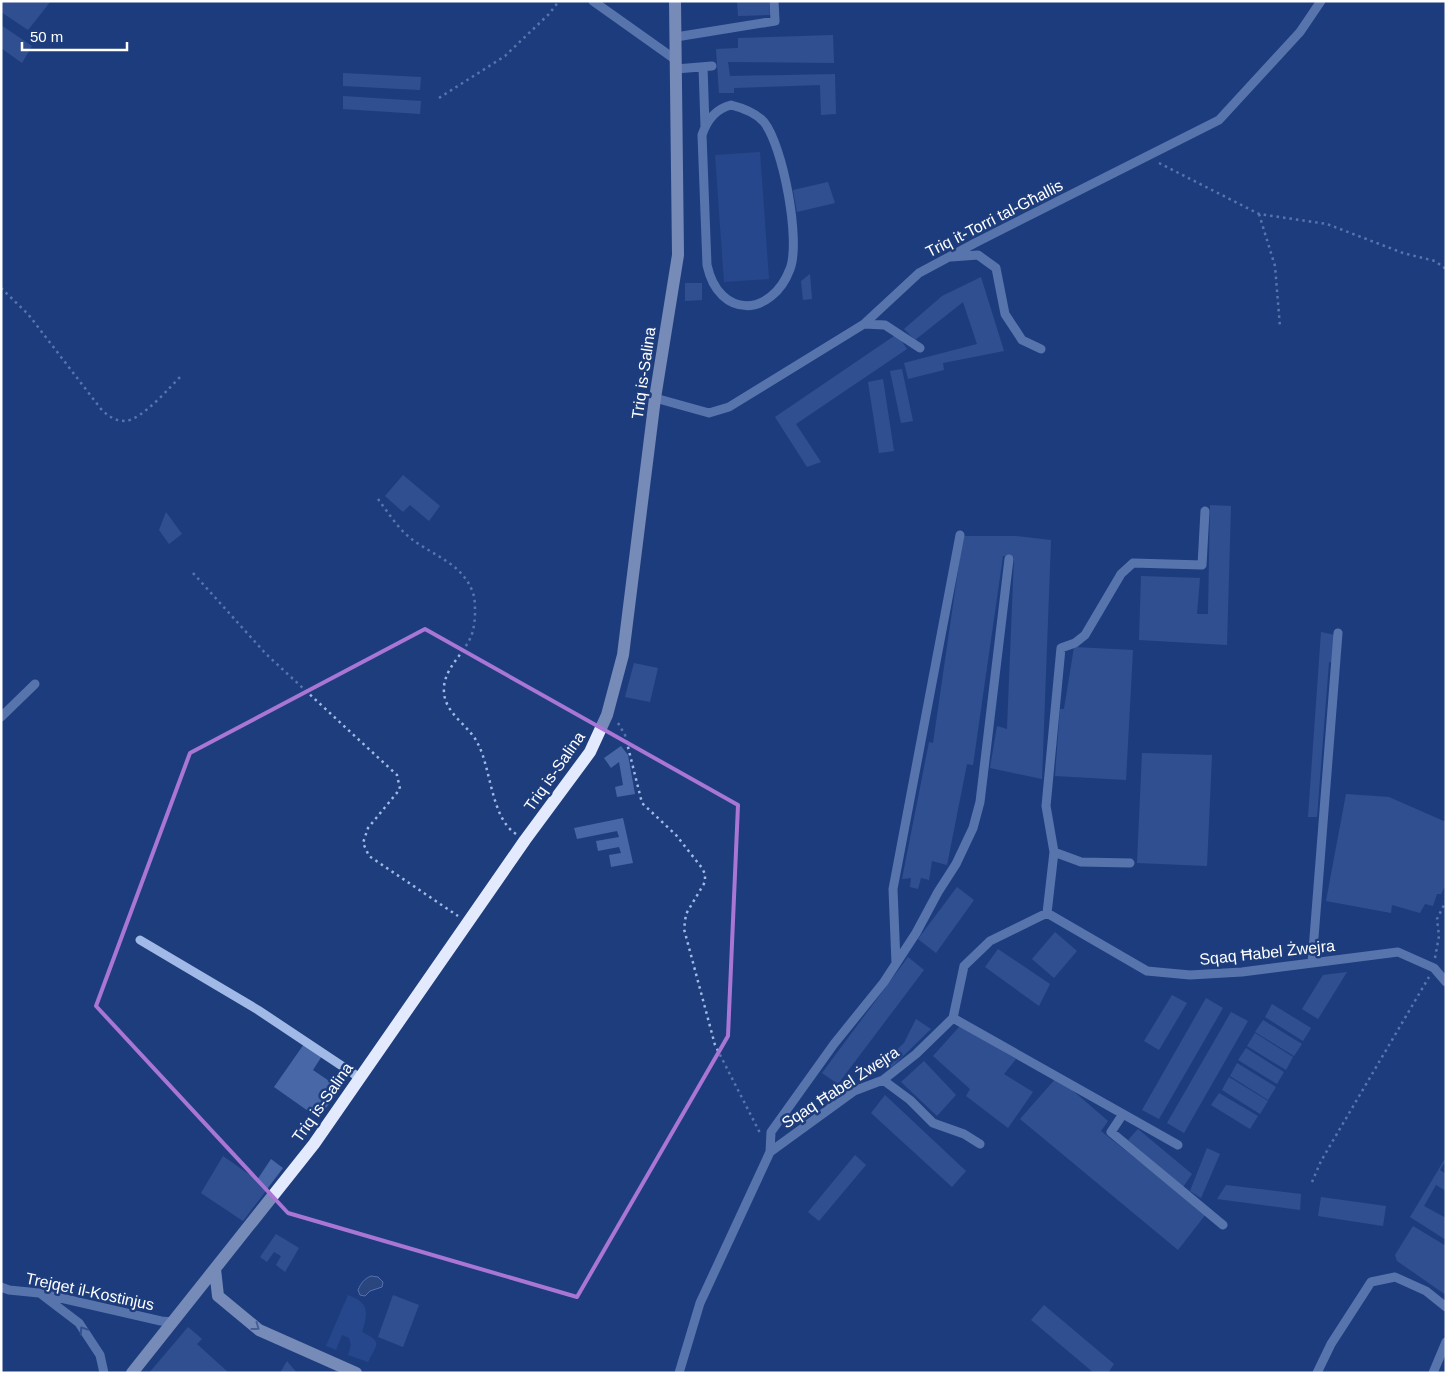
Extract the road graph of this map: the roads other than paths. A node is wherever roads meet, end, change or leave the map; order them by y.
1 (593, 1) edge
2 (675, 1) edge
3 (774, 1) edge
4 (1321, 1) edge
5 (676, 37) junction
6 (676, 64) junction
7 (705, 126) junction
8 (949, 257) junction
9 (864, 324) junction
10 (920, 348) dead end
11 (1041, 349) dead end
12 (655, 398) junction
13 (1205, 511) dead end
14 (960, 535) dead end
15 (1009, 559) dead end
16 (1338, 633) dead end
17 (35, 684) dead end
18 (1, 717) edge
19 (1054, 852) junction
20 (1130, 863) dead end
21 (1047, 913) junction
22 (140, 940) dead end
23 (1312, 963) junction
24 (896, 964) junction
25 (1446, 982) edge
26 (953, 1018) junction
27 (360, 1078) junction
28 (883, 1080) junction
29 (1123, 1114) junction
30 (980, 1144) dead end
31 (1178, 1145) dead end
32 (770, 1152) junction
33 (1223, 1225) dead end
34 (215, 1269) junction
35 (1, 1288) edge
36 (39, 1293) junction
37 (218, 1296) junction
38 (191, 1300) junction
39 (1446, 1307) edge
40 (173, 1322) junction
41 (1446, 1342) edge
42 (104, 1373) edge
43 (132, 1373) edge
44 (356, 1373) edge
45 (679, 1373) edge
46 (1317, 1373) edge
47 (1433, 1373) edge

1 - 6 street
2 - 5 main road, Triq is-Salina
3 - 5 street
4 - 8 street, Triq it-Torri tal-Għallis
5 - 6 main road, Triq is-Salina
6 - 7 street
6 - 12 main road, Triq is-Salina
7 - 7 street
8 - 9 street, Triq it-Torri tal-Għallis
8 - 11 street
9 - 10 street
9 - 12 street, Triq it-Torri tal-Għallis
12 - 27 main road, Triq is-Salina
13 - 19 street
14 - 24 street
15 - 24 street
16 - 23 street
17 - 18 street
19 - 20 street
19 - 21 street
21 - 23 street, Sqaq Ħabel Żwejra
21 - 26 street
22 - 27 street
23 - 25 street, Sqaq Ħabel Żwejra
24 - 32 street
26 - 28 street, Sqaq Ħabel Żwejra
26 - 29 street
27 - 34 main road, Triq is-Salina
28 - 30 street
28 - 32 street, Sqaq Ħabel Żwejra
29 - 31 street
29 - 33 street
32 - 45 street, Sqaq Ħabel Żwejra
34 - 37 main road
34 - 38 main road, Triq is-Salina
35 - 36 street, Trejqet il-Kostinjus
36 - 40 street, Trejqet il-Kostinjus
42 -> 36 street
37 - 38 main road
37 -> 44 main road
38 - 40 main road, Triq is-Salina
39 - 46 street
40 - 43 main road, Triq is-Salina
41 - 47 street

